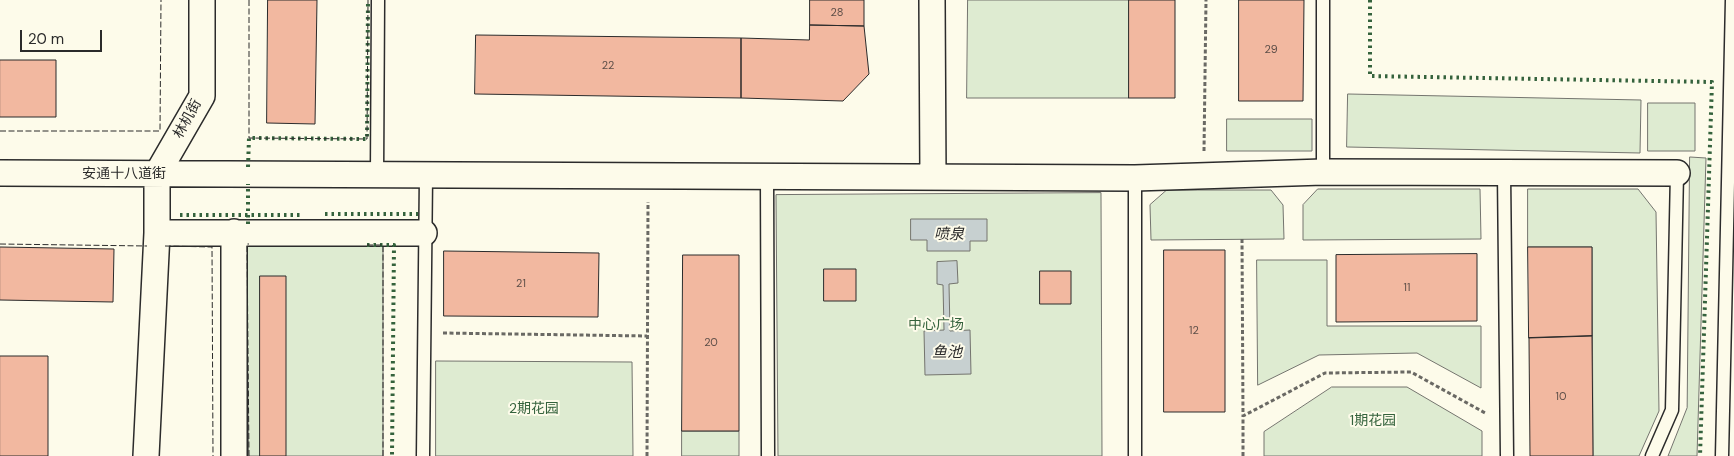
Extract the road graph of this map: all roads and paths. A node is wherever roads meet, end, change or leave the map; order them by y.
1 (202, 0) edge
2 (378, 0) edge
3 (932, 0) edge
4 (1206, 0) edge
5 (1323, 0) edge
6 (1732, 0) edge
7 (1323, 172) junction
8 (0, 173) edge
9 (1504, 173) junction
10 (1677, 173) joint
11 (157, 174) junction
12 (377, 175) junction
13 (426, 176) junction
14 (648, 176) junction
15 (767, 176) junction
16 (1204, 176) junction
17 (933, 177) junction
18 (1135, 178) junction
19 (234, 232) junction
20 (157, 233) junction
21 (424, 233) junction
22 (1242, 239) dead end
23 (424, 333) junction
24 (647, 336) junction
25 (1243, 416) junction
26 (1506, 424) junction
27 (146, 456) edge
28 (234, 456) edge
29 (423, 456) edge
30 (647, 456) edge
31 (768, 456) edge
32 (1135, 456) edge
33 (1243, 456) edge
34 (1506, 456) edge
35 (1652, 456) edge
36 (1722, 456) edge

1 - 11 street, 林机街
2 - 12 lane
3 - 17 street
4 - 16 path
5 - 7 lane
6 - 36 lane
7 - 9 street, 安通十八道街
7 - 16 street, 安通十八道街
8 - 11 street, 安通十八道街
9 - 10 street, 安通十八道街
9 - 26 lane
10 - 35 lane
11 - 12 street, 安通十八道街
11 - 20 street
12 - 13 street, 安通十八道街
13 - 14 street, 安通十八道街
13 - 21 lane
14 - 15 street, 安通十八道街
14 - 24 path
15 - 17 street, 安通十八道街
15 - 31 lane
16 - 18 street, 安通十八道街
17 - 18 street, 安通十八道街
18 - 32 lane
19 - 20 street
19 - 21 street
19 - 28 street
20 - 27 street
21 - 23 lane
22 - 25 path
23 - 24 path
23 - 29 lane
24 - 30 path
25 - 26 path
25 - 33 path
26 - 34 lane

